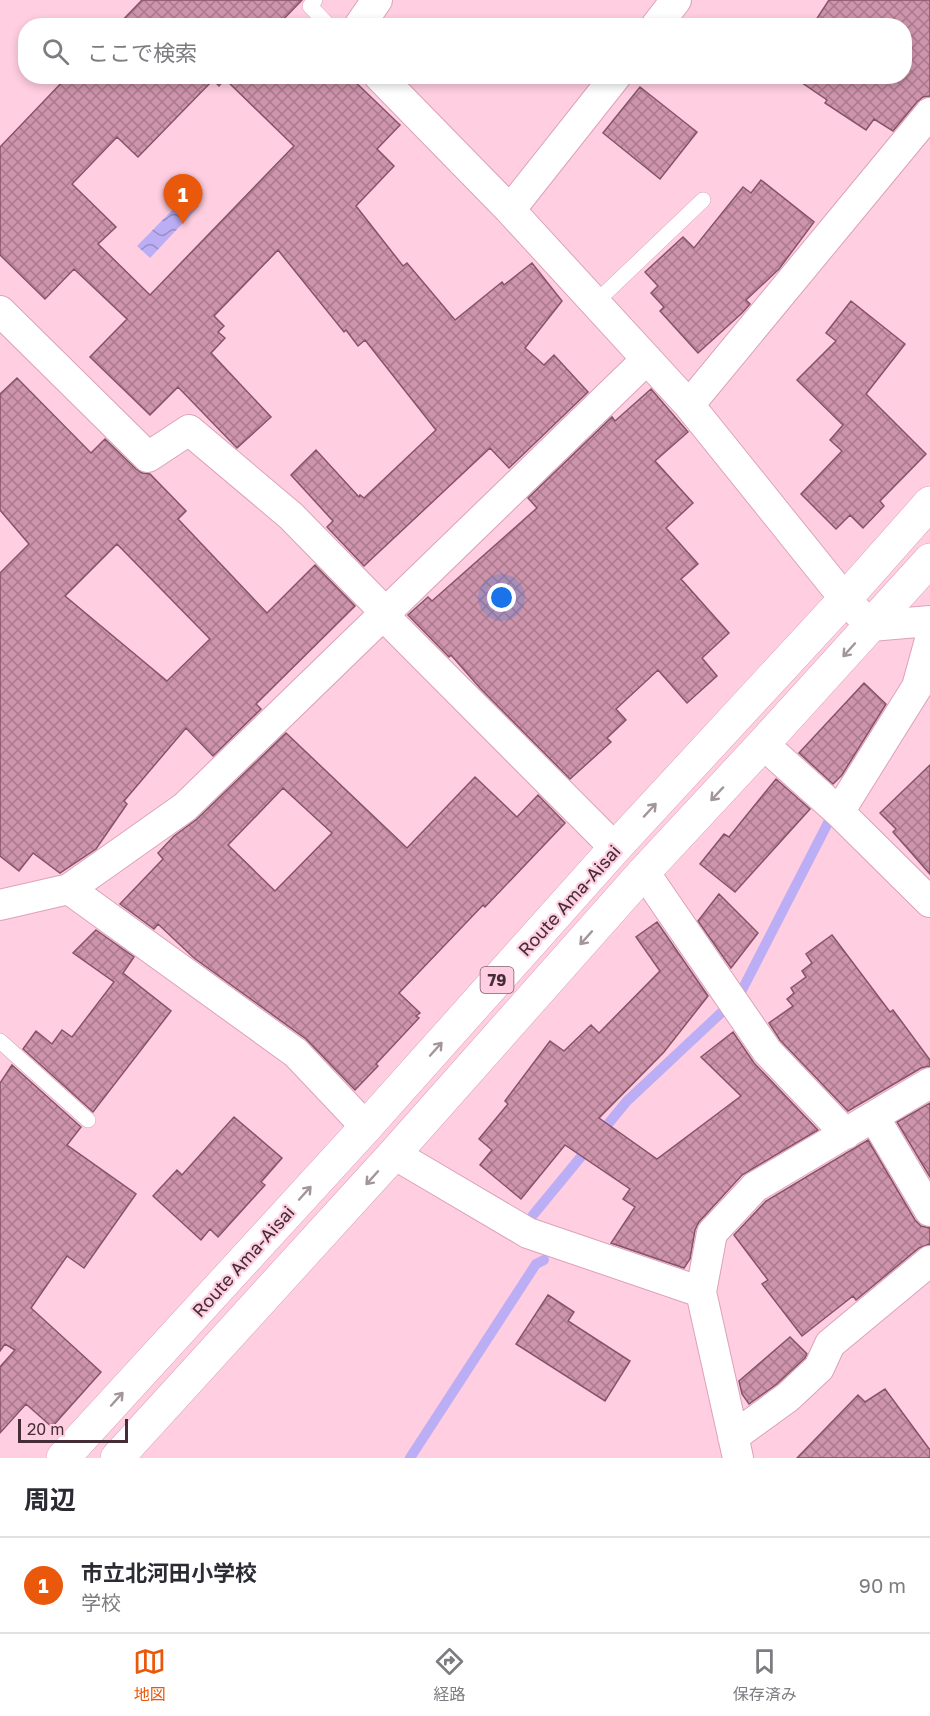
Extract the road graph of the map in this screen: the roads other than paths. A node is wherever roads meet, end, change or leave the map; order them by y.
1 (315, 0) edge
2 (377, 0) edge
3 (676, 0) edge
4 (321, 18) edge
5 (365, 18) edge
6 (662, 18) edge
7 (387, 84) edge
8 (610, 84) edge
9 (930, 113) edge
10 (703, 200) dead end
11 (510, 210) junction
12 (595, 303) junction
13 (0, 311) edge
14 (647, 359) junction
15 (689, 405) junction
16 (930, 503) edge
17 (930, 560) edge
18 (845, 599) junction
19 (384, 614) junction
20 (930, 621) edge
21 (871, 626) junction
22 (930, 640) edge
23 (763, 744) junction
24 (839, 812) junction
25 (615, 848) junction
26 (644, 872) junction
27 (923, 882) edge
28 (69, 889) junction
29 (0, 905) edge
30 (0, 1041) edge
31 (930, 1083) edge
32 (874, 1117) junction
33 (88, 1120) dead end
34 (366, 1127) junction
35 (846, 1134) junction
36 (394, 1154) junction
37 (930, 1211) edge
38 (930, 1261) edge
39 (702, 1292) junction
40 (735, 1447) edge
41 (63, 1458) edge
42 (117, 1458) edge

1 - 4 lane
2 - 5 street
3 - 6 street
7 - 11 street
8 - 11 street
9 - 15 street
10 - 12 lane
11 - 12 street
12 - 14 street
13 - 19 street
14 - 15 street
14 - 19 street
15 - 18 street
16 - 18 main road, Route Ama-Aisai / 79
17 - 21 main road, Route Ama-Aisai / 79
18 - 21 street
25 -> 18 main road, Route Ama-Aisai / 79
19 - 25 street
19 - 28 street
20 - 21 street
21 -> 23 main road, Route Ama-Aisai / 79
22 - 24 street
23 - 24 street
23 -> 26 main road, Route Ama-Aisai / 79
24 - 27 street
34 -> 25 main road, Route Ama-Aisai / 79
26 - 35 street
26 -> 36 main road, Route Ama-Aisai / 79
28 - 29 street
28 - 34 street
30 - 33 lane
31 - 32 street
32 - 35 street
32 - 37 street
41 -> 34 main road, Route Ama-Aisai / 79
35 - 39 street
36 - 39 street
36 -> 42 main road, Route Ama-Aisai / 79
38 - 40 street
39 - 40 street

